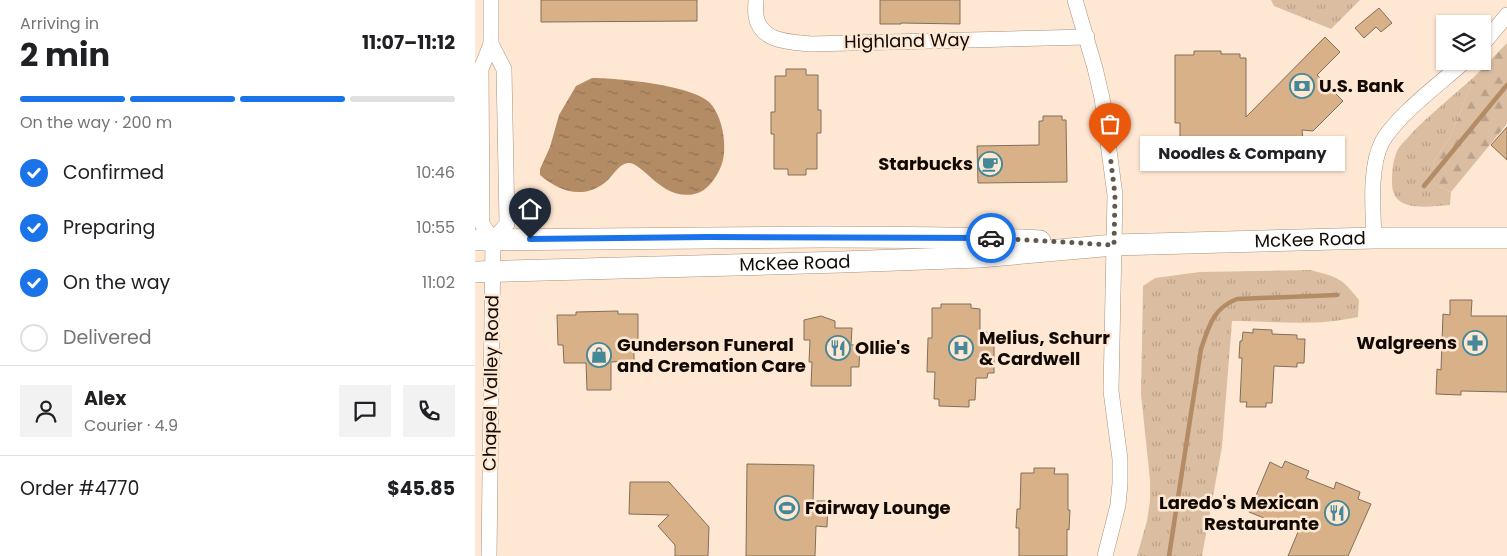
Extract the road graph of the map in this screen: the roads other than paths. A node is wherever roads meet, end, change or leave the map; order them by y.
1 (491, 0) edge
2 (756, 0) edge
3 (1075, 0) edge
4 (1507, 15) edge
5 (1491, 34) edge
6 (1087, 37) junction
7 (491, 44) junction
8 (1455, 70) edge
9 (1374, 238) junction
10 (1507, 238) edge
11 (484, 240) edge
12 (1114, 245) junction
13 (484, 272) edge
14 (489, 556) edge
15 (1105, 556) edge

1 - 7 street, Chapel Valley Road
2 - 6 street, Highland Way
3 - 6 street
4 - 5 street
6 - 12 street
7 - 11 street, Chapel Valley Road
7 - 11 street, Chapel Valley Road
8 - 9 street
9 - 10 main road, McKee Road
9 - 12 main road, McKee Road
11 - 12 main road, McKee Road
11 - 13 street, Chapel Valley Road
12 - 13 main road, McKee Road
12 - 15 street
13 - 14 street, Chapel Valley Road

